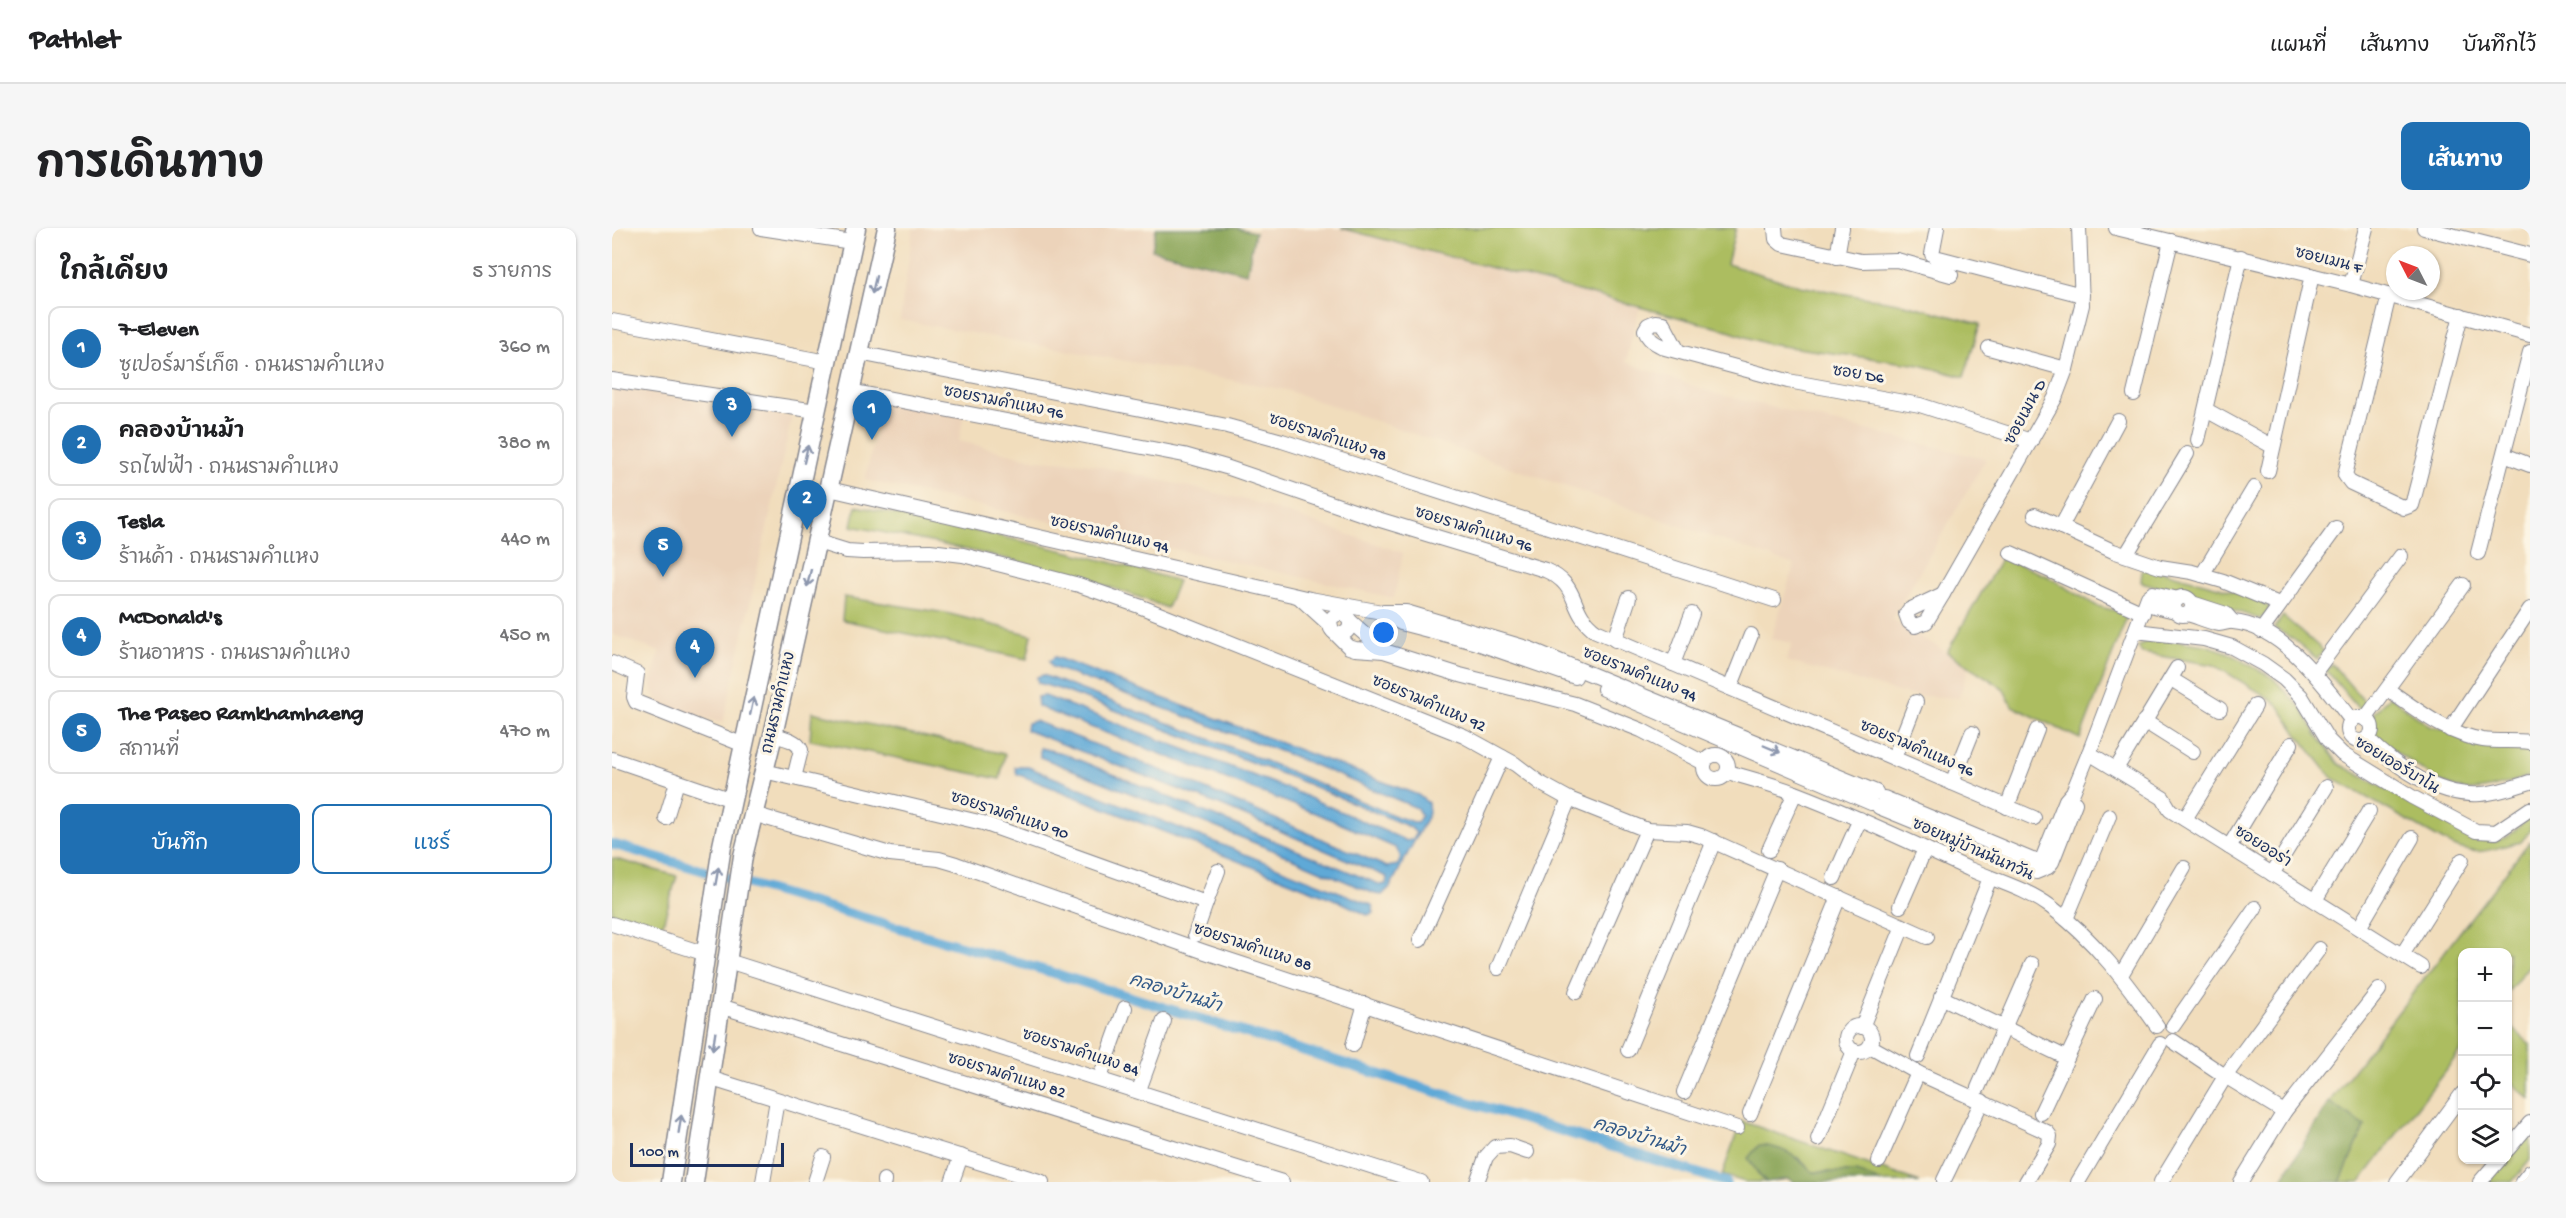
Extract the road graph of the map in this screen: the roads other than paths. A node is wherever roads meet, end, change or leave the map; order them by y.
1 (760, 228) edge
2 (887, 228) edge
3 (1775, 228) edge
4 (1842, 228) edge
5 (1937, 228) edge
6 (2079, 228) edge
7 (2116, 228) edge
8 (2366, 228) edge
9 (2424, 228) edge
10 (854, 235) edge
11 (2481, 235) edge
12 (2171, 241) junction
13 (2530, 255) edge
14 (1838, 257) junction
15 (2241, 257) junction
16 (1951, 275) dead end
17 (2312, 275) junction
18 (2351, 285) junction
19 (2386, 294) edge
20 (2082, 295) junction
21 (2388, 300) edge
22 (2407, 300) edge
23 (2461, 315) junction
24 (612, 321) edge
25 (2530, 335) edge
26 (1989, 348) dead end
27 (1678, 351) dead end
28 (2530, 352) edge
29 (859, 353) junction
30 (827, 362) junction
31 (2066, 369) junction
32 (612, 380) edge
33 (850, 391) junction
34 (2134, 394) dead end
35 (2206, 410) junction
36 (816, 411) junction
37 (844, 418) junction
38 (2118, 421) dead end
39 (2198, 440) dead end
40 (2031, 441) junction
41 (2272, 446) junction
42 (2187, 454) dead end
43 (2504, 455) junction
44 (2530, 465) edge
45 (2268, 471) dead end
46 (2254, 488) dead end
47 (829, 489) junction
48 (2035, 515) dead end
49 (2061, 527) junction
50 (2336, 528) dead end
51 (818, 542) junction
52 (2011, 553) dead end
53 (2478, 554) dead end
54 (2126, 555) junction
55 (2401, 556) dead end
56 (2202, 575) junction
57 (2463, 585) dead end
58 (1943, 594) dead end
59 (1299, 597) junction
60 (1629, 598) dead end
61 (1774, 600) dead end
62 (1318, 601) junction
63 (2279, 604) junction
64 (2144, 608) junction
65 (2530, 609) edge
66 (1692, 614) dead end
67 (1345, 617) junction
68 (1332, 629) junction
69 (2261, 631) junction
70 (2136, 632) junction
71 (1751, 635) dead end
72 (1615, 640) junction
73 (1384, 651) junction
74 (612, 663) edge
75 (1673, 664) junction
76 (2315, 672) junction
77 (1730, 688) junction
78 (2388, 690) junction
79 (1916, 702) dead end
80 (2255, 706) dead end
81 (2220, 709) dead end
82 (2358, 720) junction
83 (2144, 721) junction
84 (2037, 730) dead end
85 (2450, 730) junction
86 (1972, 733) dead end
87 (773, 735) junction
88 (2367, 738) junction
89 (2530, 742) edge
90 (2291, 744) dead end
91 (744, 745) junction
92 (2193, 752) dead end
93 (2089, 753) junction
94 (1502, 757) junction
95 (1894, 758) junction
96 (612, 759) edge
97 (2116, 769) junction
98 (764, 771) junction
99 (794, 778) junction
100 (677, 782) junction
101 (2530, 782) edge
102 (1952, 783) junction
103 (2326, 787) dead end
104 (1795, 793) junction
105 (1569, 799) junction
106 (732, 800) junction
107 (2007, 807) junction
108 (2530, 809) edge
109 (2369, 811) dead end
110 (753, 814) junction
111 (2109, 816) dead end
112 (666, 818) dead end
113 (2034, 818) dead end
114 (1860, 819) junction
115 (2185, 819) junction
116 (1647, 830) junction
117 (2412, 838) dead end
118 (1714, 841) junction
119 (2229, 847) junction
120 (1925, 849) junction
121 (1769, 850) dead end
122 (2462, 860) dead end
123 (2184, 868) dead end
124 (1777, 869) junction
125 (1218, 871) dead end
126 (2272, 874) junction
127 (1834, 878) dead end
128 (1990, 878) junction
129 (1839, 897) junction
130 (2315, 900) junction
131 (1206, 903) junction
132 (1900, 906) dead end
133 (2255, 908) dead end
134 (2066, 919) junction
135 (612, 924) edge
136 (1903, 926) junction
137 (2359, 928) junction
138 (1195, 934) dead end
139 (1927, 937) dead end
140 (1420, 940) dead end
141 (2319, 949) dead end
142 (706, 954) junction
143 (2402, 955) junction
144 (728, 960) junction
145 (2032, 964) dead end
146 (2421, 967) dead end
147 (1498, 968) dead end
148 (2121, 975) junction
149 (2379, 990) dead end
150 (1576, 992) dead end
151 (1941, 997) junction
152 (2095, 999) dead end
153 (1365, 1004) junction
154 (720, 1006) junction
155 (1125, 1008) dead end
156 (1164, 1021) dead end
157 (2157, 1026) junction
158 (2173, 1026) junction
159 (1862, 1027) junction
160 (2004, 1028) junction
161 (2167, 1042) junction
162 (1353, 1045) dead end
163 (1870, 1046) junction
164 (1628, 1050) dead end
165 (1854, 1051) junction
166 (1918, 1056) dead end
167 (2067, 1058) junction
168 (1918, 1073) junction
169 (2225, 1076) junction
170 (709, 1078) junction
171 (1100, 1078) junction
172 (1139, 1090) junction
173 (1684, 1092) dead end
174 (1980, 1095) junction
175 (777, 1100) junction
176 (2458, 1101) edge
177 (2284, 1112) junction
178 (2041, 1113) dead end
179 (1750, 1114) dead end
180 (2530, 1123) edge
181 (1737, 1128) dead end
182 (1818, 1139) dead end
183 (2512, 1144) edge
184 (676, 1149) junction
185 (1527, 1152) dead end
186 (699, 1154) junction
187 (961, 1156) junction
188 (823, 1157) dead end
189 (1879, 1161) dead end
190 (2496, 1164) edge
191 (2530, 1172) edge
192 (1944, 1180) dead end
193 (671, 1182) edge
194 (694, 1182) edge
195 (763, 1182) edge
196 (815, 1182) edge
197 (952, 1182) edge
198 (1042, 1182) edge
199 (1282, 1182) edge
200 (1421, 1182) edge
201 (1477, 1182) edge
202 (2026, 1182) edge
203 (2078, 1182) edge
204 (2161, 1182) edge
205 (2241, 1182) edge
206 (2397, 1182) edge
207 (2480, 1182) edge
208 (2522, 1182) edge

1 - 10 street
2 -> 29 main road, ถนนรามคำแหง
3 - 14 street
4 - 14 street
5 - 20 street
6 - 20 street, ซอยเมน D
7 - 12 street, ซอยเมน F
8 - 18 street
9 - 11 street
10 - 30 main road, ถนนรามคำแหง
11 - 13 street
12 - 15 street, ซอยเมน F
12 - 34 street
14 - 16 street
15 - 17 street, ซอยเมน F
15 - 35 street
17 - 18 street, ซอยเมน F
17 - 41 street
18 - 19 street, ซอยเมน F
20 - 31 street, ซอยเมน D
21 - 23 street
22 - 23 street, ซอยเมน F
23 - 25 street, ซอยเมน F
24 - 30 street
26 - 31 street
27 - 40 street, ซอย D6
28 - 43 street
29 - 33 main road, ถนนรามคำแหง
29 - 61 street, ซอยรามคําแหง 98
30 - 36 main road, ถนนรามคำแหง
31 - 40 street, ซอยเมน D
32 - 36 street
33 - 37 main road, ถนนรามคำแหง
33 - 72 street, ซอยรามคําแหง 96
35 - 39 street
35 - 41 street
36 - 37 main road
91 -> 36 main road, ถนนรามคำแหง
37 - 47 main road, ถนนรามคำแหง
38 - 49 street
40 - 58 street, ซอยเมน D
41 - 45 street
42 - 54 street
43 - 44 street
43 - 53 street
46 - 56 street
47 - 51 main road, ถนนรามคำแหง
47 - 59 street, ซอยรามคําแหง 94
48 - 49 street
49 - 54 street
50 - 63 street
51 -> 87 main road, ถนนรามคำแหง
51 - 94 street, ซอยรามคําแหง 92
52 - 64 street
54 - 56 street
55 - 76 street
56 - 63 street
57 - 78 street
59 - 62 street, ซอยรามคําแหง 94
59 - 68 street, ซอยหมู่บ้านนันทวัน
60 - 72 street
62 - 67 street, ซอยหมู่บ้านนันทวัน
62 - 93 street, ซอยรามคําแหง 94
63 - 69 street
64 - 69 street
64 - 70 street, ซอยรามคําแหง 94
65 - 85 street
66 - 75 street
67 - 68 street
67 - 73 street, ซอยหมู่บ้านนันทวัน
68 - 73 street, ซอยหมู่บ้านนันทวัน
69 - 76 street
70 - 93 street, ซอยรามคําแหง 94
70 - 108 street, ซอยเออร์บาโน
71 - 77 street
72 - 75 street, ซอยรามคําแหง 96
73 - 104 street, ซอยหมู่บ้านนันทวัน
74 - 91 street
75 - 77 street, ซอยรามคําแหง 96
76 - 82 street
77 - 95 street, ซอยรามคําแหง 96
78 - 82 street
78 - 85 street
79 - 95 street
80 - 115 street
81 - 83 street
82 - 88 street
82 - 88 street
83 - 92 street
83 - 97 street
84 - 107 street
85 - 89 street
86 - 102 street
87 - 98 main road, ถนนรามคำแหง
87 - 99 street
88 - 101 street
90 - 119 street
91 - 106 main road, ถนนรามคำแหง
93 - 97 street, ซอยออร่า
94 - 105 street, ซอยรามคําแหง 92
94 - 140 street
95 - 102 street, ซอยรามคําแหง 96
96 - 100 street
97 - 115 street, ซอยออร่า
98 - 99 street, ซอยรามคำแหง 90
98 - 110 main road, ถนนรามคำแหง
99 - 131 street, ซอยรามคำแหง 90
100 - 106 street
100 - 112 street
102 - 107 street, ซอยรามคําแหง 96
103 - 126 street
104 - 114 street, ซอยหมู่บ้านนันทวัน
104 - 121 street
105 - 116 street, ซอยรามคําแหง 92
105 - 147 street
142 -> 106 main road, ถนนรามคำแหง
107 - 113 street, ซอยรามคําแหง 96
109 - 130 street
110 - 144 main road, ถนนรามคำแหง
110 - 153 street, ซอยรามคำแหง 88
111 - 134 street
114 - 120 street, ซอยหมู่บ้านนันทวัน
114 - 127 street
115 - 119 street, ซอยออร่า
116 - 118 street, ซอยรามคําแหง 92
116 - 150 street
117 - 137 street
118 - 124 street, ซอยรามคําแหง 92
118 - 164 street
119 - 126 street, ซอยออร่า
120 - 128 street, ซอยหมู่บ้านนันทวัน
120 - 132 street
122 - 143 street
123 - 148 street
124 - 129 street, ซอยรามคําแหง 92
124 - 173 street
125 - 131 street
126 - 130 street, ซอยออร่า
128 - 134 street, ซอยหมู่บ้านนันทวัน
128 - 151 street
129 - 136 street, ซอยรามคําแหง 92
129 - 179 street
130 - 137 street, ซอยออร่า
131 - 138 street
133 - 158 street
134 - 148 street, ซอยหมู่บ้านนันทวัน
135 - 142 street
136 - 139 street, ซอยรามคําแหง 92
136 - 159 street
137 - 143 street, ซอยออร่า
141 - 169 street
184 -> 142 main road, ถนนรามคำแหง
143 - 146 street, ซอยออร่า
144 - 154 main road, ถนนรามคำแหง
144 - 171 street, ซอยรามคำแหง 84
145 - 160 street
148 - 157 street, ซอยหมู่บ้านนันทวัน
149 - 177 street
151 - 160 street
151 - 166 street
152 - 167 street
153 - 162 street
153 - 181 street, ซอยรามคำแหง 88
154 -> 170 main road, ถนนรามคำแหง
154 - 199 street, ซอยรามคำแหง 82
155 - 171 street
156 - 172 street
157 - 158 street
157 - 161 street, ซอยหมู่บ้านนันทวัน
158 - 161 street
159 - 163 street
159 - 165 street
160 - 167 street
160 - 174 street
161 - 169 street
161 - 203 street
163 - 165 street
163 - 168 street
165 - 182 street
167 - 178 street
168 - 174 street
168 - 189 street
169 - 177 street
169 - 204 street
170 - 175 street
170 - 186 main road, ถนนรามคำแหง
171 - 172 street, ซอยรามคำแหง 84
172 - 200 street, ซอยรามคำแหง 84
174 - 192 street
174 - 202 street
175 - 187 street
175 - 195 street
176 - 206 street
177 - 205 street
180 - 183 street
184 - 186 main road
184 - 193 main road, ถนนรามคำแหง
185 - 201 street
186 - 194 main road, ถนนรามคำแหง
187 - 197 street
187 - 198 street
188 - 196 street
190 - 207 street
191 - 208 street

